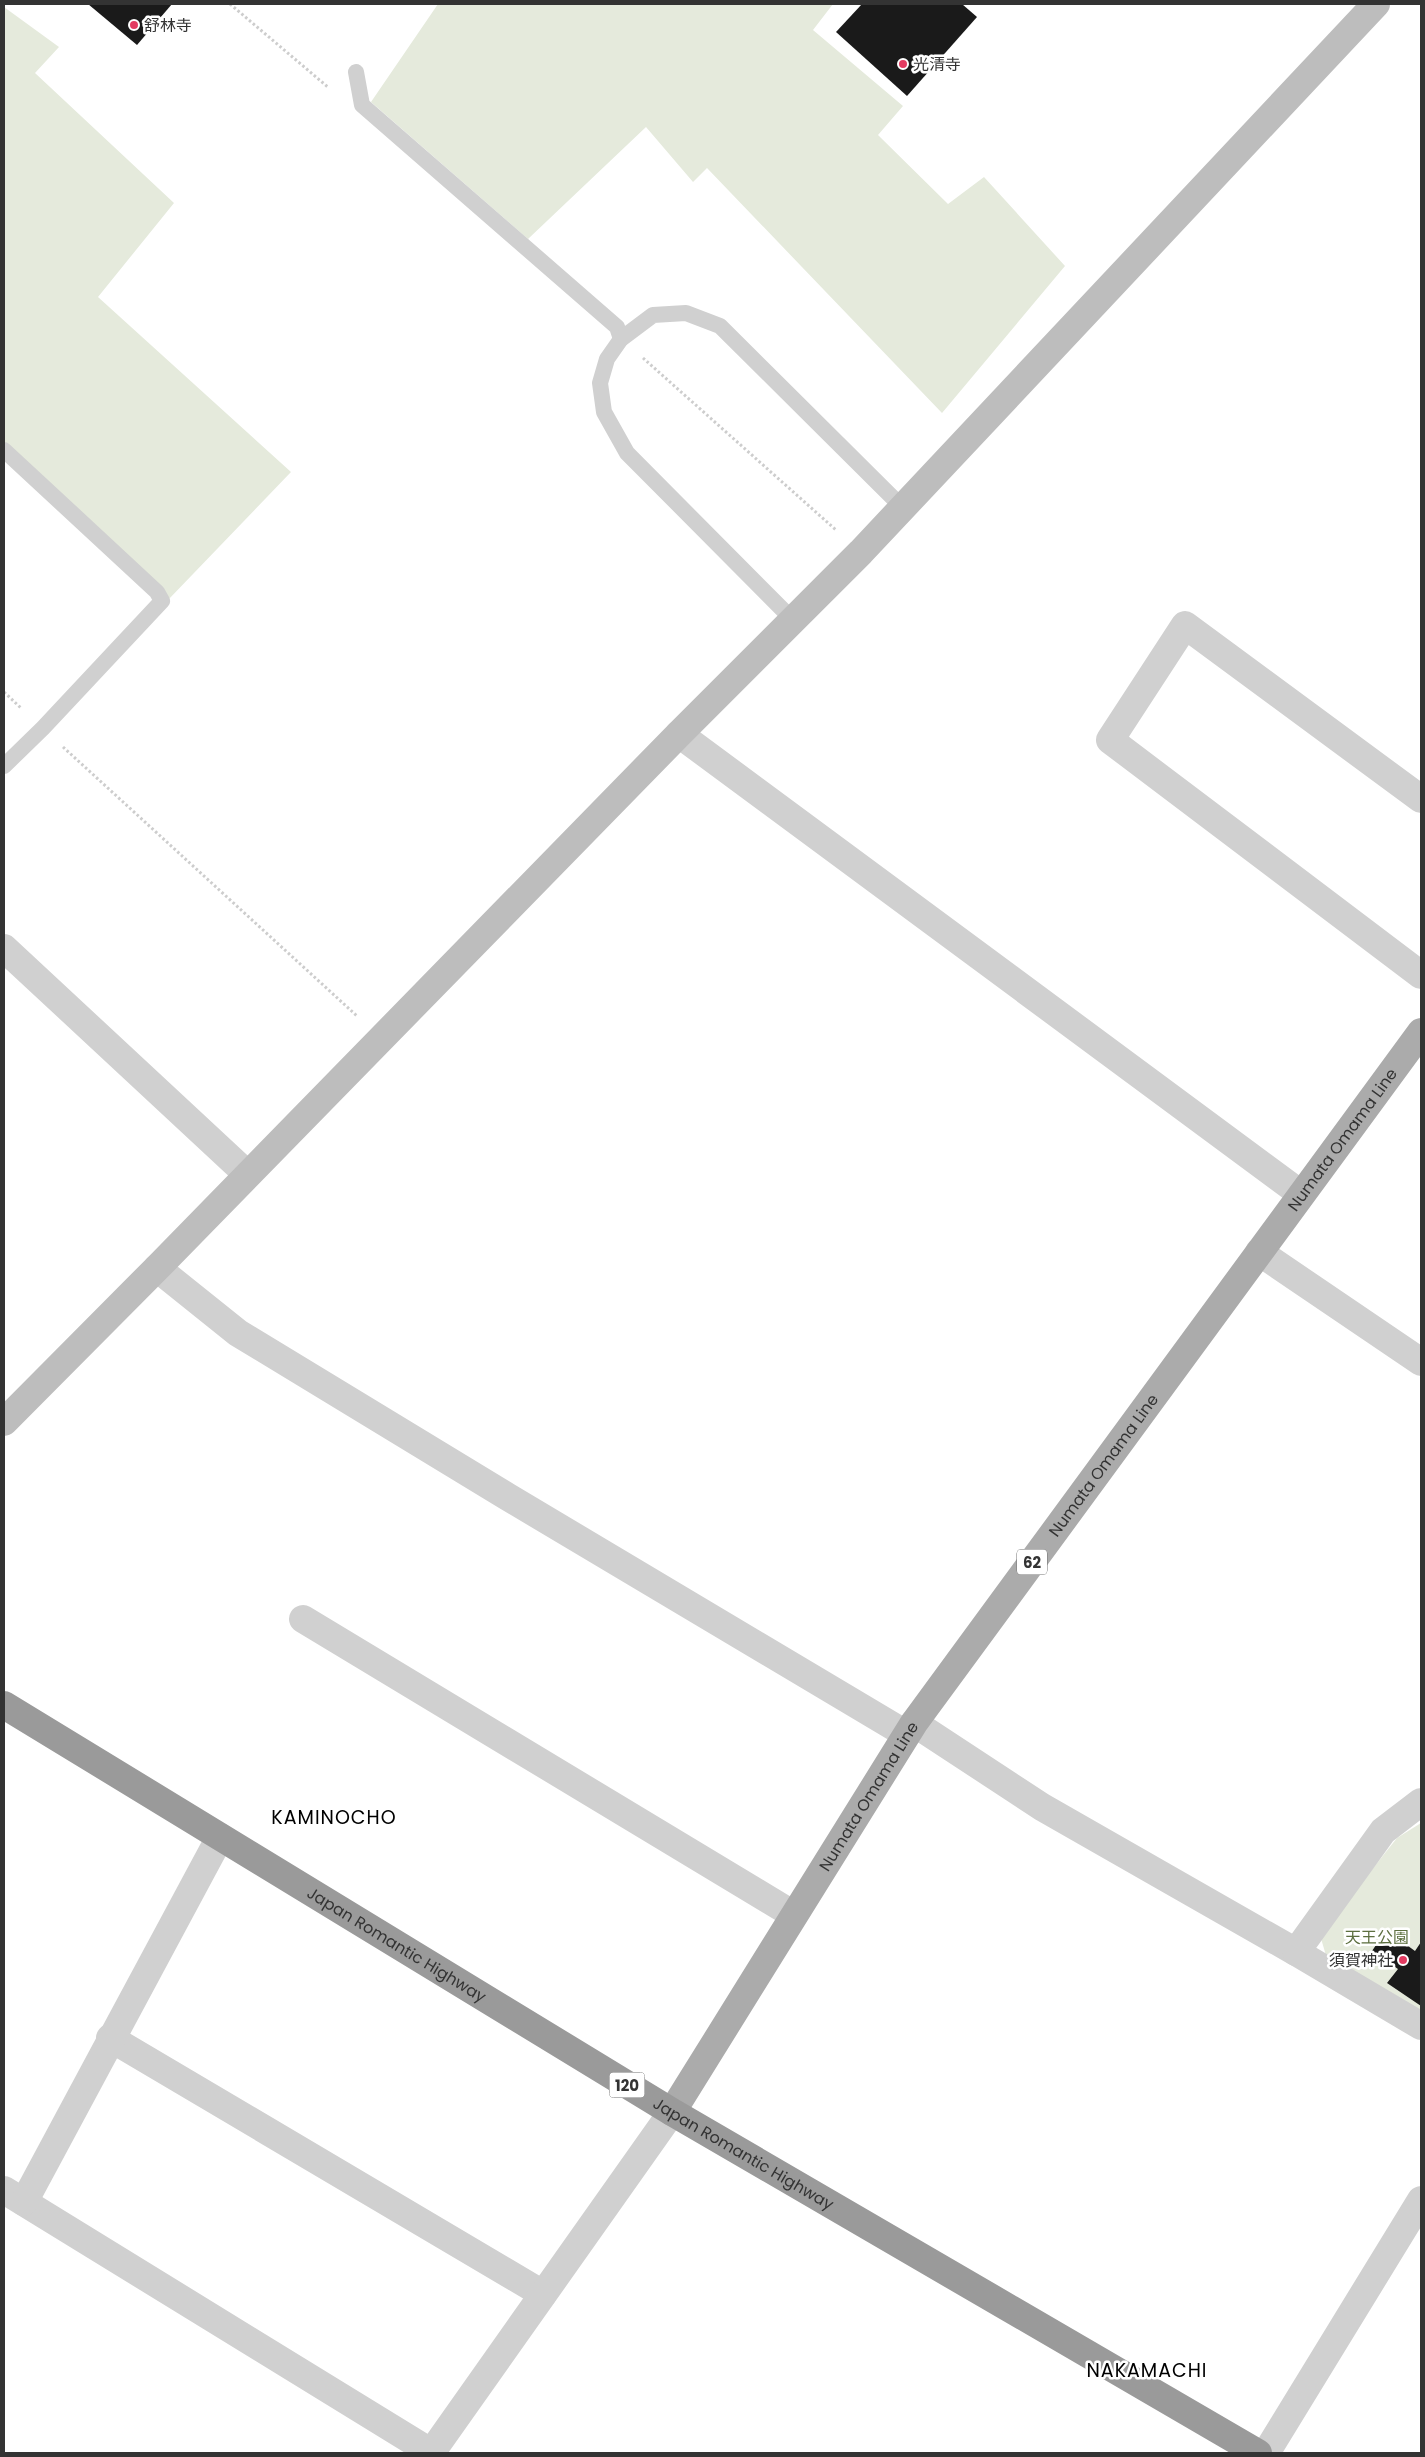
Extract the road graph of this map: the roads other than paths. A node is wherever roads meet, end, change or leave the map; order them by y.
1 (1376, 4) edge
2 (356, 72) dead end
3 (621, 338) junction
4 (4, 450) edge
5 (902, 507) junction
6 (793, 620) junction
7 (679, 734) junction
8 (4, 766) edge
9 (1421, 799) edge
10 (4, 948) edge
11 (1421, 975) edge
12 (1421, 1032) edge
13 (247, 1174) junction
14 (1301, 1194) junction
15 (1259, 1252) junction
16 (158, 1268) junction
17 (1421, 1362) edge
18 (4, 1422) edge
19 (303, 1619) dead end
20 (4, 1705) edge
21 (910, 1729) junction
22 (1421, 1802) edge
23 (220, 1837) junction
24 (794, 1915) junction
25 (1296, 1952) junction
26 (1421, 2026) edge
27 (110, 2038) junction
28 (672, 2112) junction
29 (14, 2196) edge
30 (1421, 2200) edge
31 (543, 2294) junction
32 (431, 2453) edge
33 (1258, 2453) edge
34 (1266, 2453) edge

1 - 5 street
2 - 3 lane
3 - 5 lane
3 - 6 lane
4 - 8 lane
5 - 6 street
6 - 7 street
7 - 13 street
7 - 14 street
9 - 11 street
10 - 13 street
12 - 14 main road, Numata Omama Line / 62
13 - 16 street
14 - 15 main road, Numata Omama Line / 62
15 - 17 street
15 - 21 main road, Numata Omama Line / 62
16 - 18 street
16 - 21 street
19 - 24 street
20 - 23 highway, Japan Romantic Highway / 120
21 - 24 main road, Numata Omama Line / 62
21 - 25 street
22 - 25 street
23 - 27 street
23 - 28 highway, Japan Romantic Highway / 120
24 - 28 main road, Numata Omama Line / 62
25 - 26 street
27 - 29 street
27 - 31 street
28 - 31 street
28 - 33 highway, Japan Romantic Highway / 120
29 - 32 street
30 - 34 street
31 - 32 street

